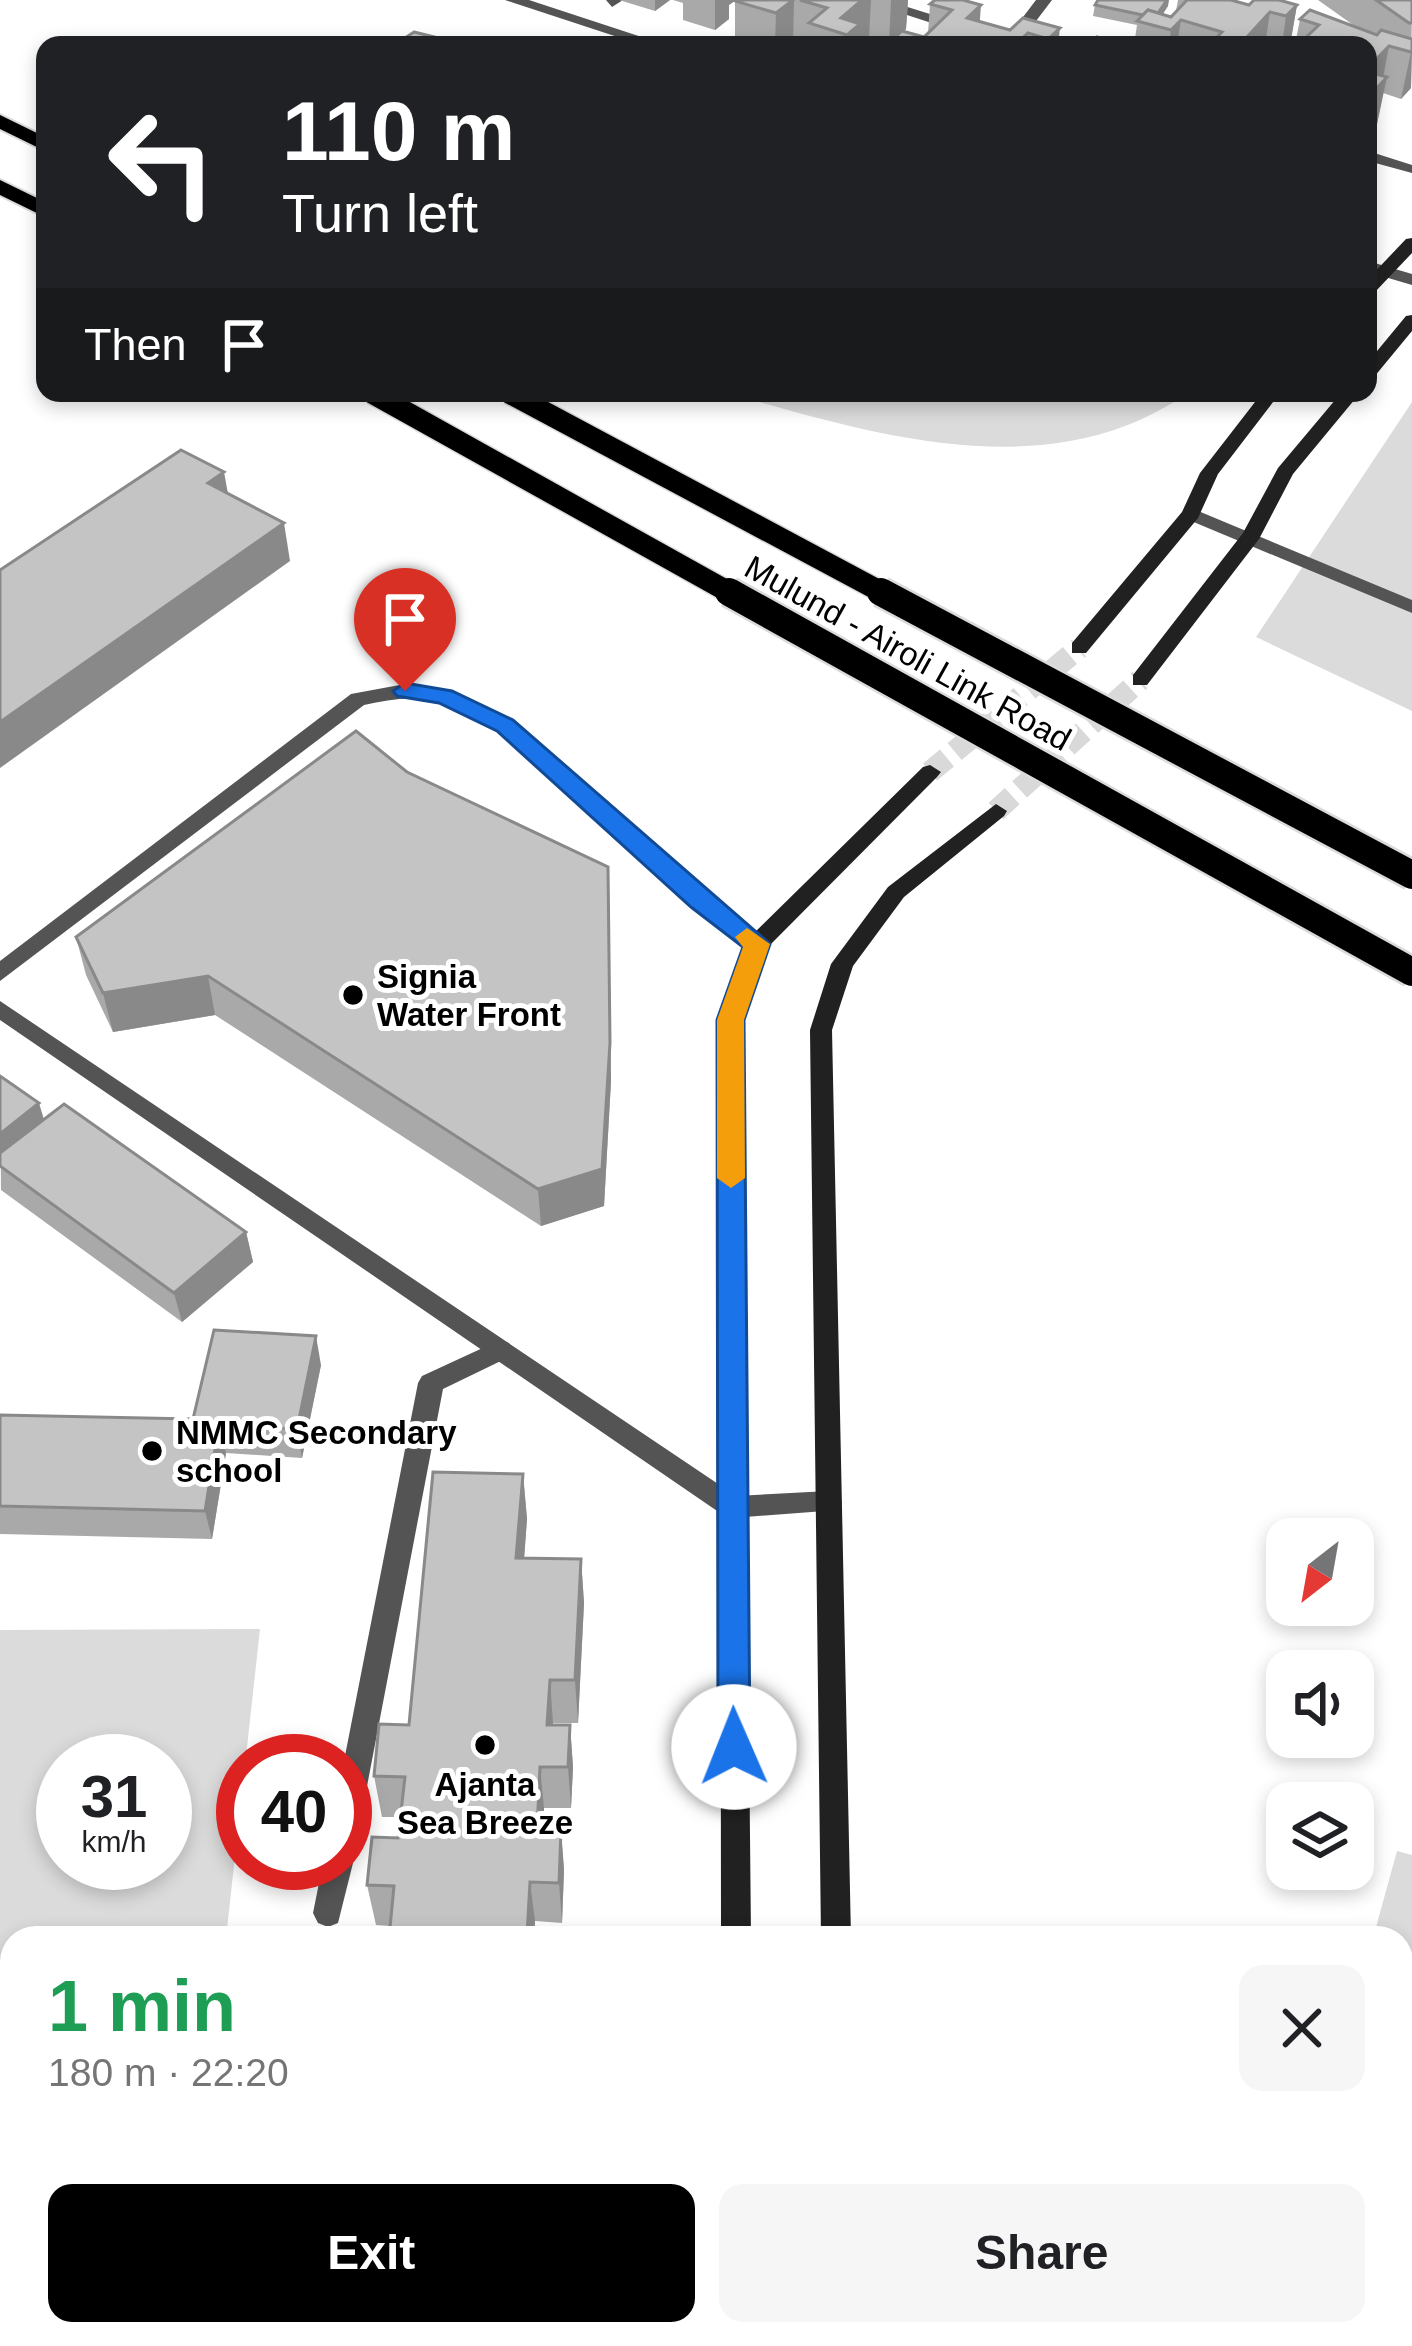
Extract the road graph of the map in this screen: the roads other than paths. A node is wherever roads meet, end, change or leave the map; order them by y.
1 (513, 0) edge
2 (869, 0) edge
3 (1044, 0) edge
4 (629, 36) edge
5 (986, 36) edge
6 (1018, 36) edge
7 (0, 121) edge
8 (36, 140) edge
9 (1377, 159) edge
10 (1409, 169) edge
11 (0, 186) edge
12 (36, 207) edge
13 (1412, 243) edge
14 (1377, 268) edge
15 (1412, 280) edge
16 (1412, 320) edge
17 (1377, 362) edge
18 (388, 402) edge
19 (526, 402) edge
20 (1264, 402) edge
21 (1343, 402) edge
22 (1191, 514) junction
23 (1250, 538) junction
24 (1412, 608) edge
25 (1079, 648) tunnel mouth
26 (1140, 680) tunnel mouth
27 (930, 772) tunnel mouth
28 (996, 811) tunnel mouth
29 (1412, 875) edge
30 (757, 944) junction
31 (1412, 972) edge
32 (0, 974) edge
33 (0, 1009) edge
34 (500, 1350) junction
35 (829, 1502) junction
36 (732, 1508) junction
37 (363, 1734) edge
38 (333, 1890) edge
39 (328, 1913) dead end
40 (736, 1926) edge
41 (836, 1926) edge

1 - 4 street
2 - 5 street
3 - 6 street
7 - 8 main road
9 - 10 street
11 - 12 main road
13 - 14 street
14 - 15 street
16 - 17 street
18 - 31 main road, Mulund - Airoli Link Road, bridge
19 - 29 main road, Mulund - Airoli Link Road, bridge
20 - 22 street
21 - 23 street
22 - 23 street
22 - 25 street
23 - 24 street
23 - 26 street
27 - 30 street
28 - 35 street
30 - 32 street
30 - 36 street
33 - 34 street
34 - 36 street
34 - 37 street
35 - 36 street
35 - 41 street
36 - 40 street
38 - 39 street

